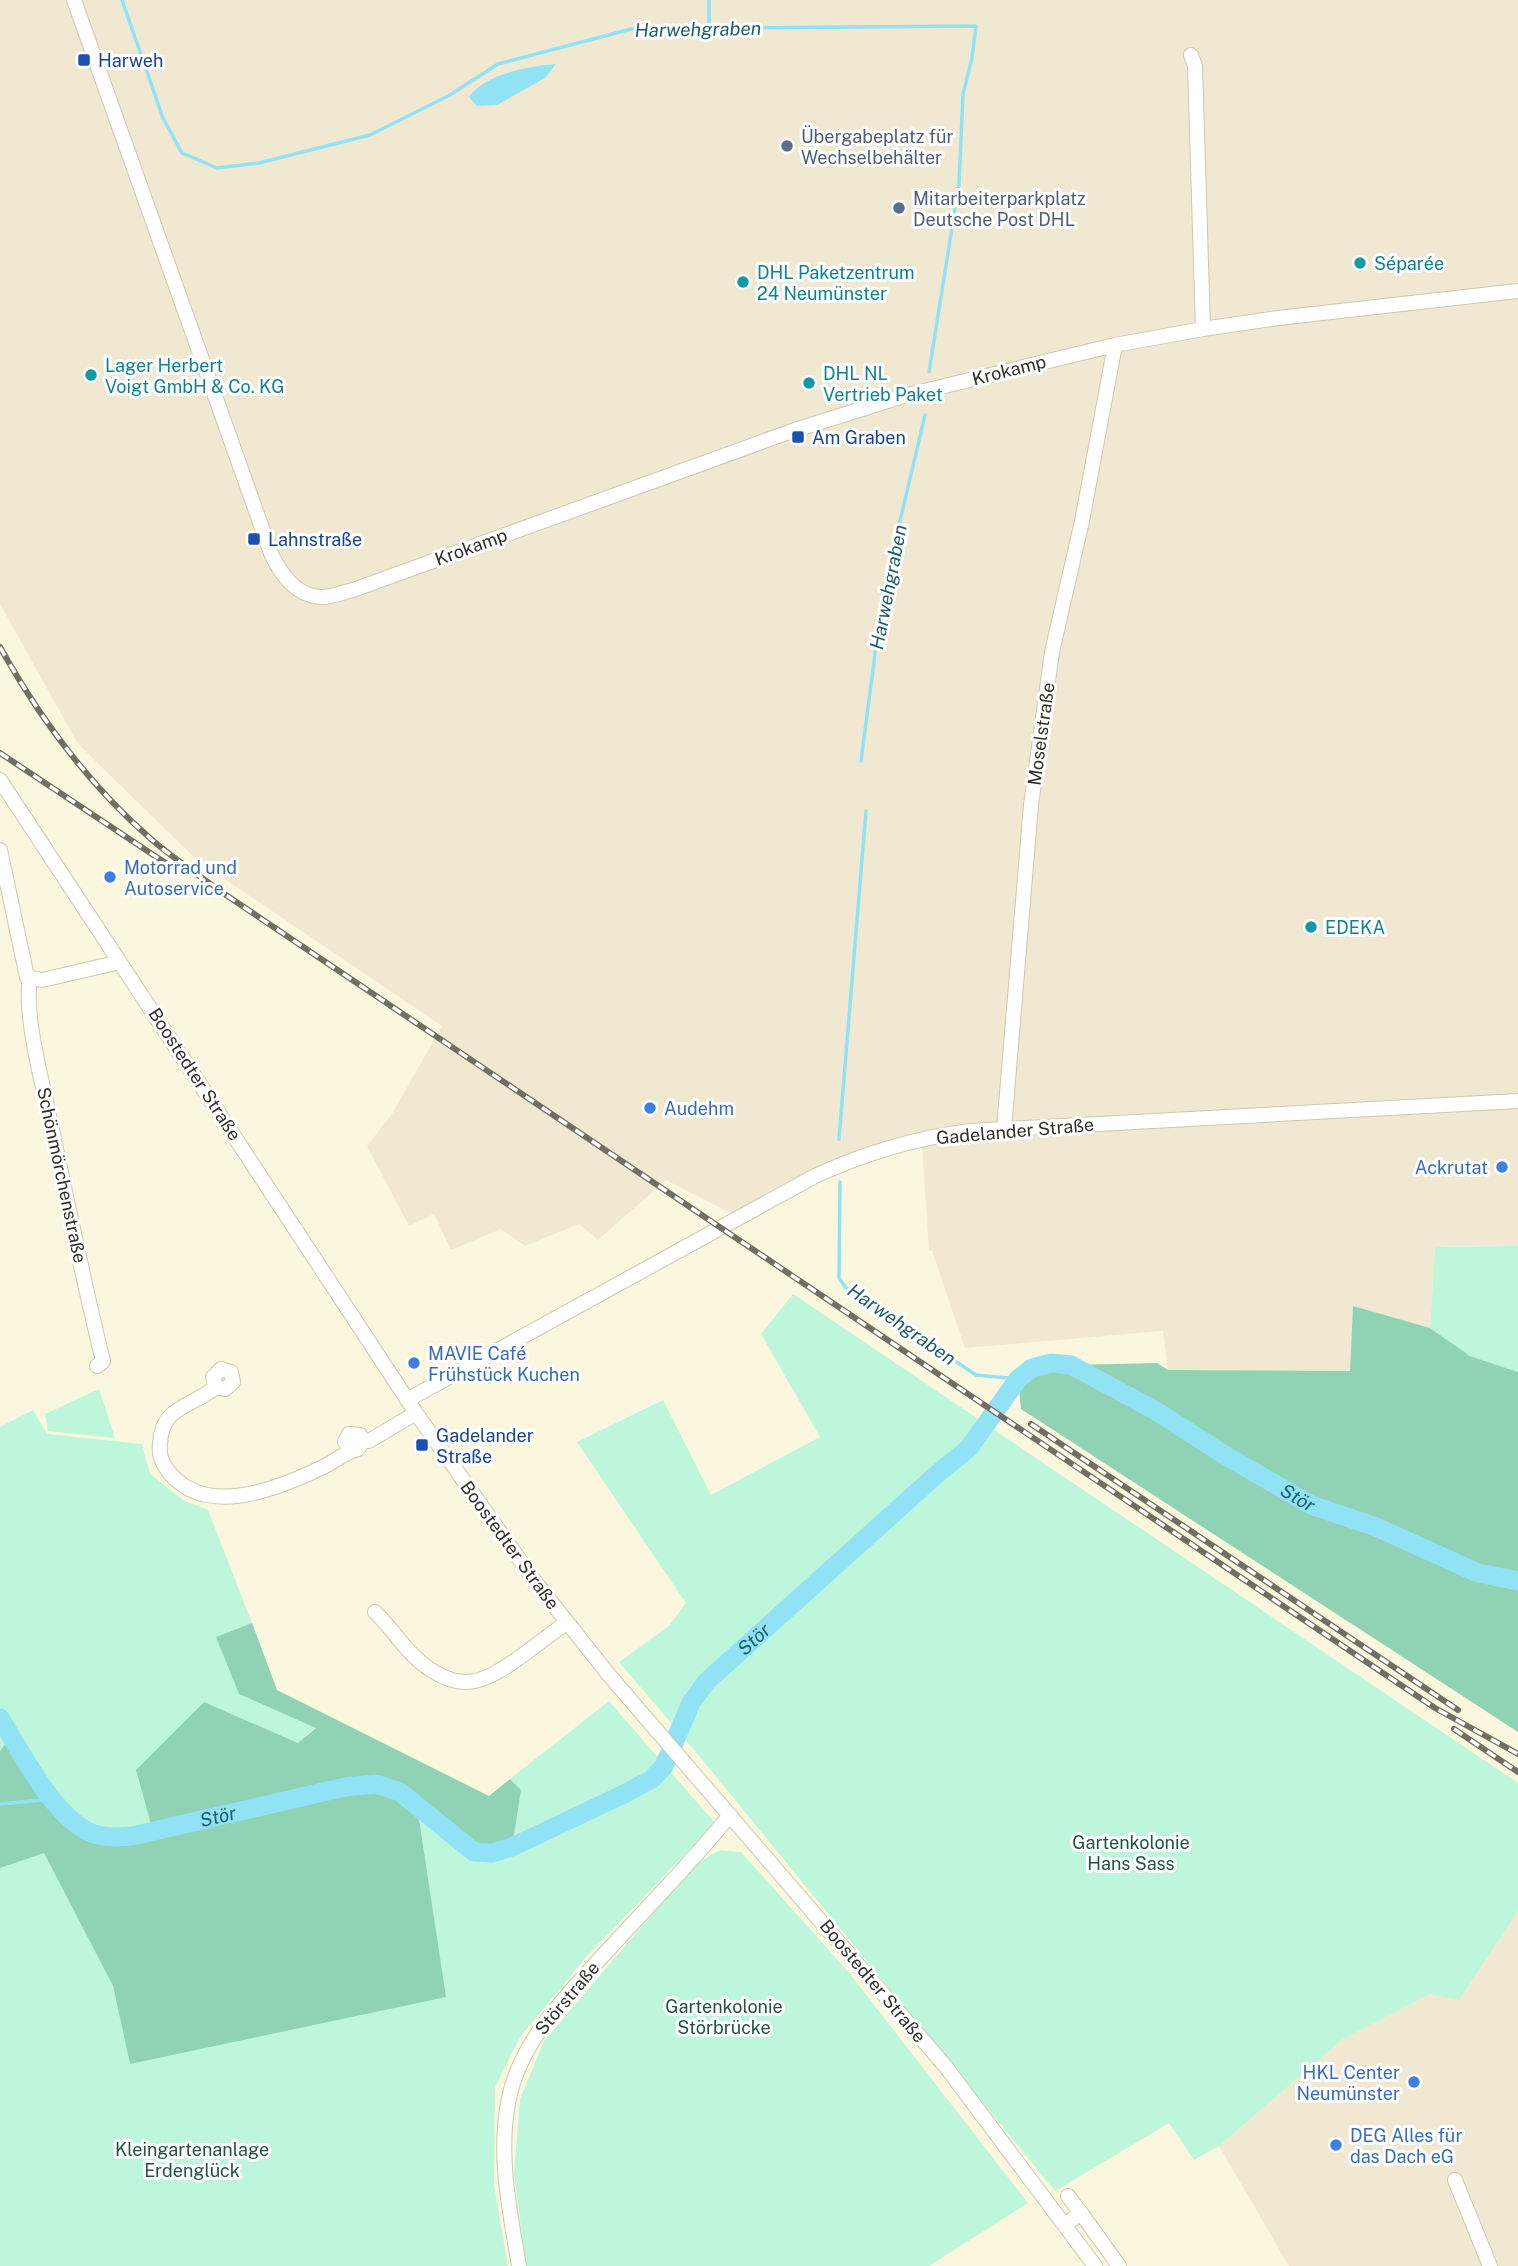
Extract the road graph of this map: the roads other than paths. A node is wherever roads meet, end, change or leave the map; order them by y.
1 (74, 0) edge
2 (1191, 55) dead end
3 (1518, 291) edge
4 (1203, 329) junction
5 (1115, 345) junction
6 (0, 780) edge
7 (0, 850) edge
8 (120, 962) junction
9 (30, 979) junction
10 (1518, 1101) edge
11 (1004, 1129) junction
12 (97, 1366) dead end
13 (216, 1387) dead end
14 (407, 1400) junction
15 (416, 1413) junction
16 (375, 1612) dead end
17 (566, 1623) junction
18 (730, 1815) junction
19 (1455, 2180) dead end
20 (1068, 2196) dead end
21 (1081, 2213) junction
22 (1066, 2224) junction
23 (519, 2266) edge
24 (1096, 2266) edge
25 (1119, 2266) edge
26 (1490, 2266) edge

1 - 5 street, Krokamp
2 - 4 street
3 - 4 street, Krokamp
4 - 5 street, Krokamp
5 - 11 street, Moselstraße
6 - 8 street, Boostedter Straße
7 - 9 street, Schönmörchenstraße
8 - 9 street
8 - 14 street, Boostedter Straße
9 - 12 street, Schönmörchenstraße
10 - 11 street, Gadelander Straße
11 - 14 street, Gadelander Straße
13 - 15 street
14 - 15 street, Boostedter Straße
15 - 17 street, Boostedter Straße
16 - 17 street
17 - 18 street, Boostedter Straße
18 - 22 street, Boostedter Straße
18 - 23 street, Störstraße
19 - 26 street
20 - 21 street
21 - 22 street
21 - 25 street
22 - 24 street, Boostedter Straße

